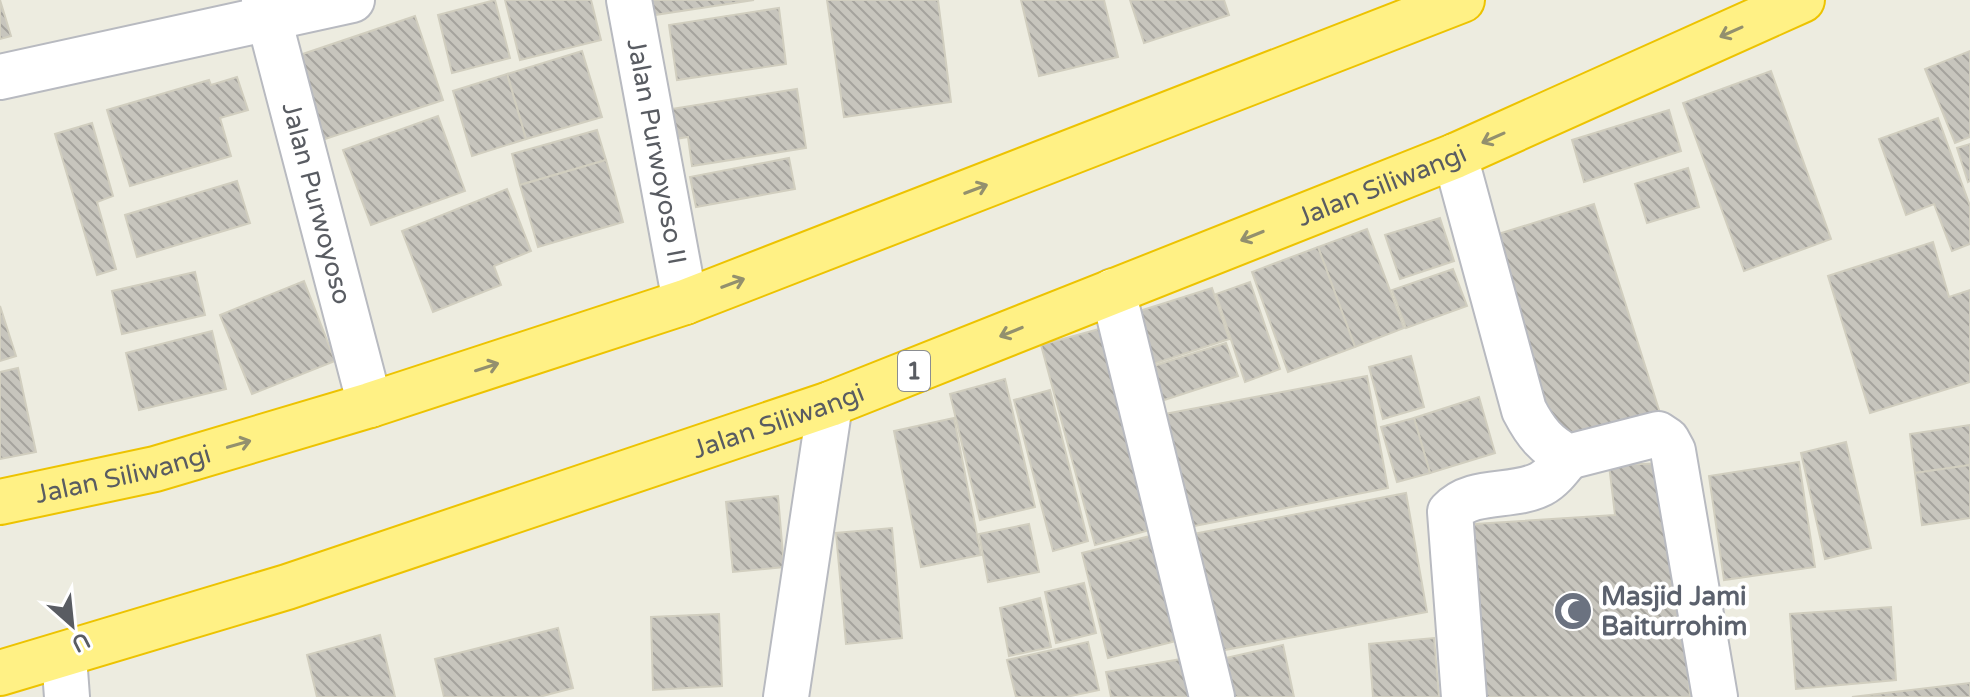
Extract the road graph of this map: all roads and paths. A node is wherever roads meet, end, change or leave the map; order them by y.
1 (352, 0) edge
2 (629, 0) edge
3 (1462, 0) edge
4 (1802, 0) edge
5 (266, 9) edge
6 (0, 77) edge
7 (1455, 156) junction
8 (1113, 291) junction
9 (685, 302) junction
10 (830, 404) junction
11 (370, 405) junction
12 (1568, 457) junction
13 (0, 502) edge
14 (0, 673) edge
15 (66, 677) edge
16 (786, 697) edge
17 (1212, 697) edge
18 (1464, 697) edge
19 (1715, 697) edge

1 - 5 street
2 - 9 street, Jalan Purwoyoso II
9 -> 3 highway, Jalan Siliwangi
4 -> 7 highway, Jalan Siliwangi / 1
5 - 6 street
5 - 11 street, Jalan Purwoyoso
7 -> 8 highway, Jalan Siliwangi / 1
7 - 12 street
8 -> 10 highway, Jalan Siliwangi / 1
8 - 17 street
11 -> 9 highway, Jalan Siliwangi
10 - 15 highway, Jalan Siliwangi / 1
10 - 16 street
13 -> 11 highway, Jalan Siliwangi
12 - 18 street
12 - 19 street
14 - 15 highway, Jalan Siliwangi / 1

